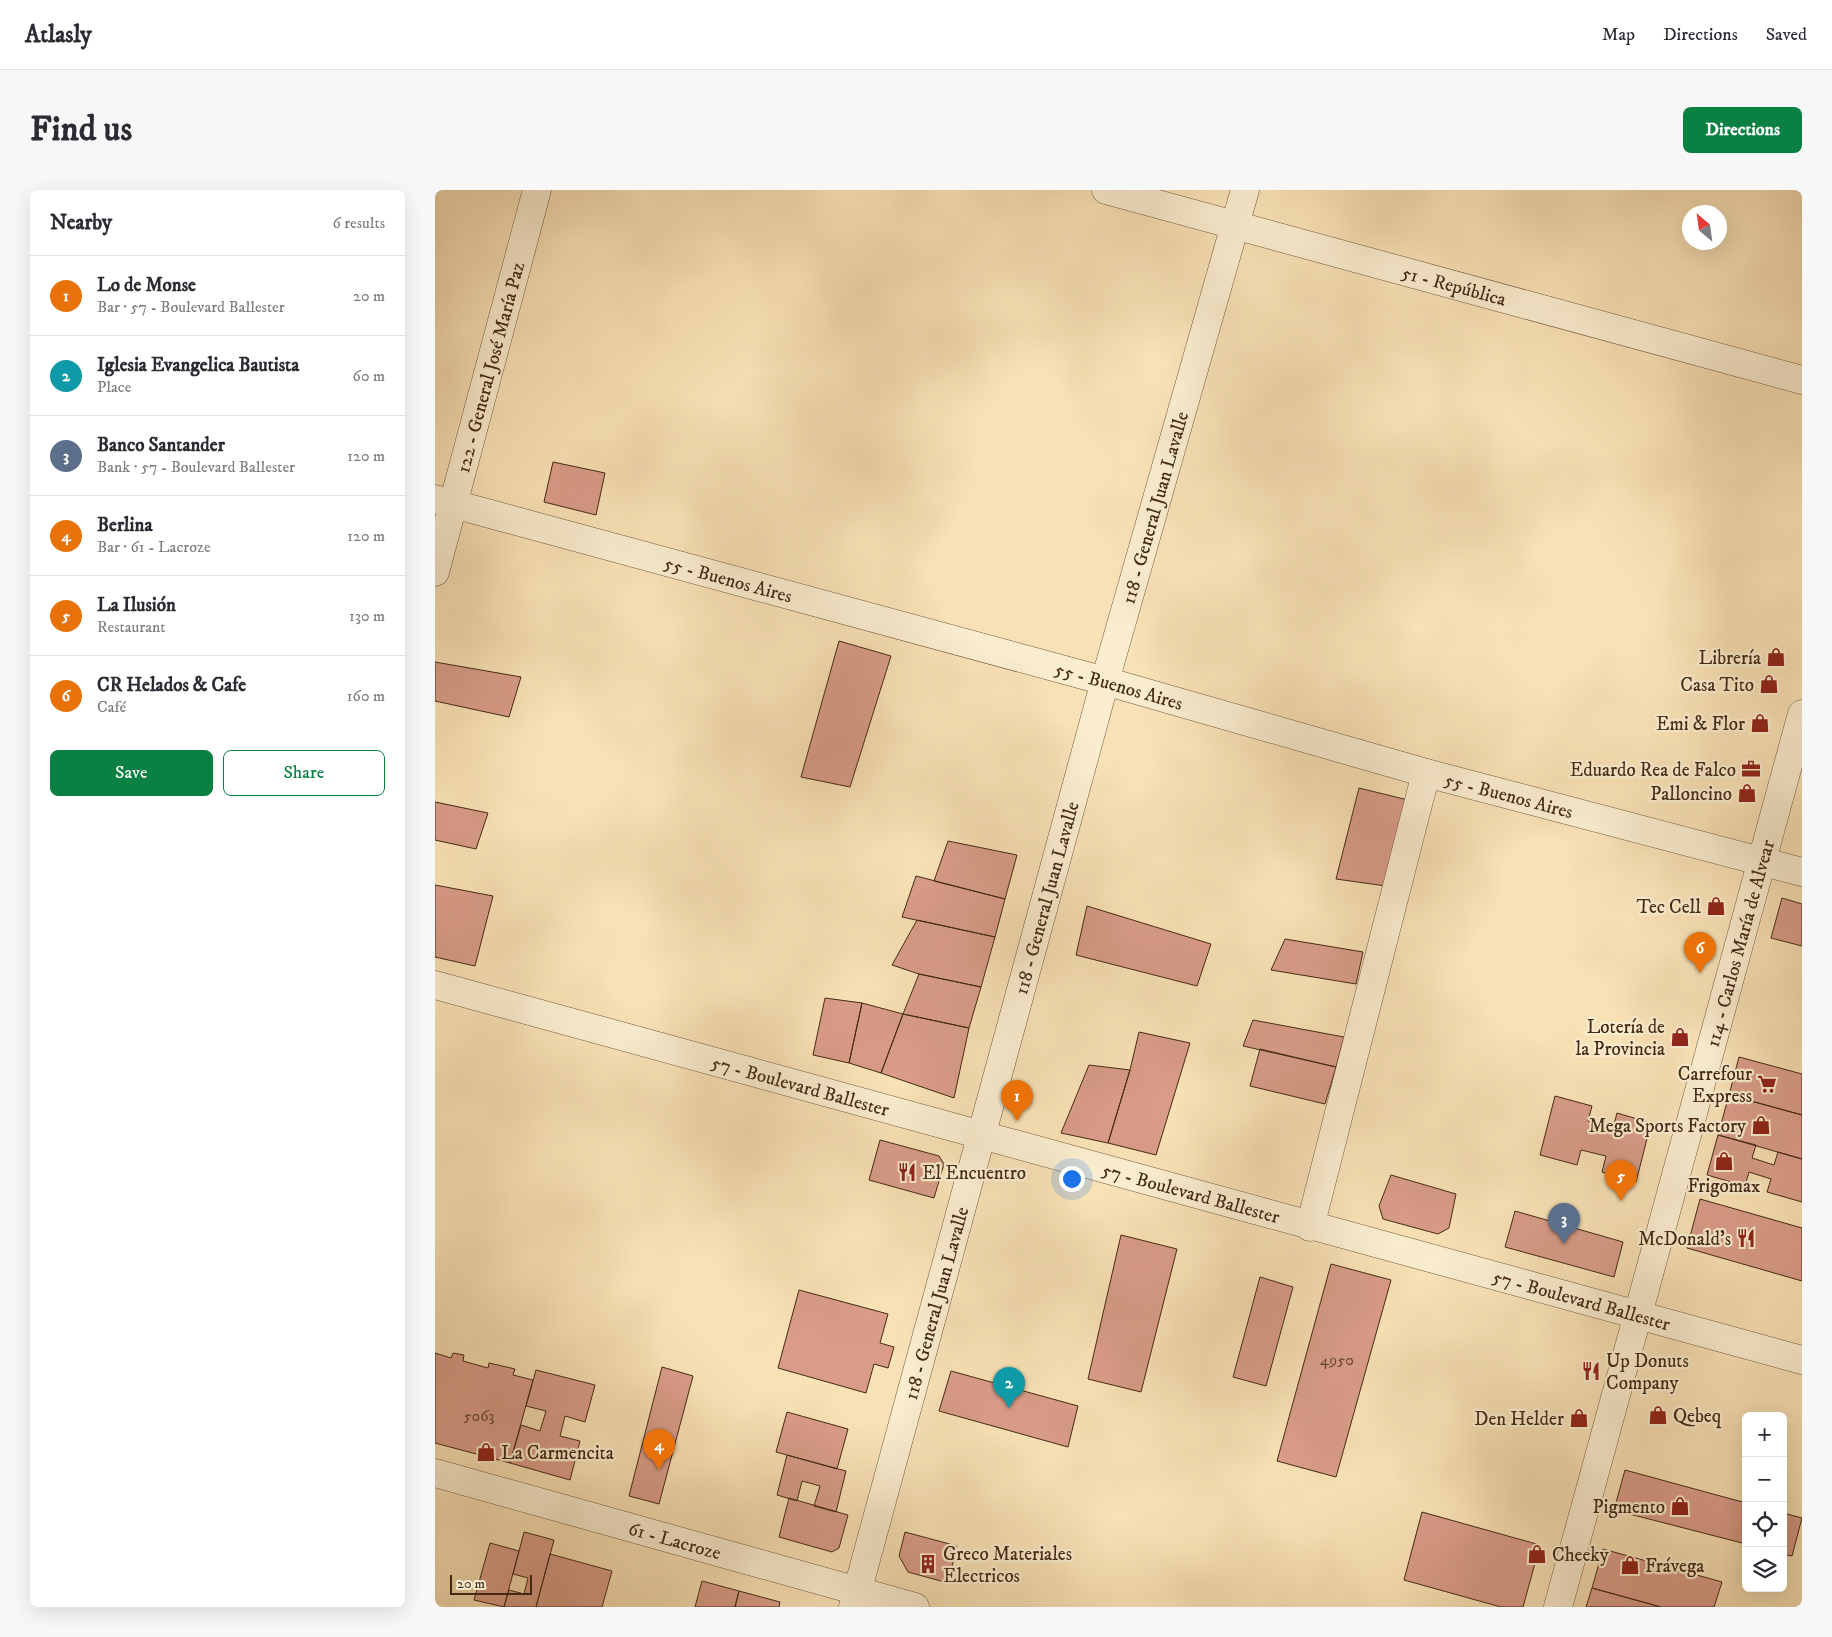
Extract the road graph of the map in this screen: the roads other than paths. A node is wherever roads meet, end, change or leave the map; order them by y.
1 (537, 190) edge
2 (1106, 190) edge
3 (1245, 190) edge
4 (1236, 225) junction
5 (1802, 380) edge
6 (444, 502) edge
7 (435, 572) edge
8 (1105, 681) junction
9 (1802, 714) edge
10 (1426, 773) junction
11 (1762, 861) junction
12 (1802, 872) edge
13 (435, 985) edge
14 (982, 1136) junction
15 (1310, 1227) junction
16 (1638, 1316) junction
17 (1802, 1360) edge
18 (435, 1473) edge
19 (855, 1599) edge
20 (915, 1607) edge
21 (1558, 1607) edge

1 - 6 street, 122 - General José María Paz
2 - 4 street, 51 - República
3 - 4 street, 118 - General Juan Lavalle
4 - 5 street, 51 - República
4 - 8 street, 118 - General Juan Lavalle
6 - 7 street, 122 - General José María Paz
6 - 8 street, 55 - Buenos Aires
8 - 10 street, 55 - Buenos Aires
8 - 14 street, 118 - General Juan Lavalle
9 - 11 street, 114 - Carlos María de Alvear
10 - 11 street, 55 - Buenos Aires
10 - 15 street
11 - 12 street, 55 - Buenos Aires
11 - 16 street, 114 - Carlos María de Alvear
13 - 14 street, 57 - Boulevard Ballester
14 - 15 street, 57 - Boulevard Ballester
14 - 19 street, 118 - General Juan Lavalle
15 - 16 street, 57 - Boulevard Ballester
16 - 17 street, 57 - Boulevard Ballester
16 - 21 street, 114 - Carlos María de Alvear
18 - 19 street, 61 - Lacroze
19 - 20 street, 61 - Lacroze

